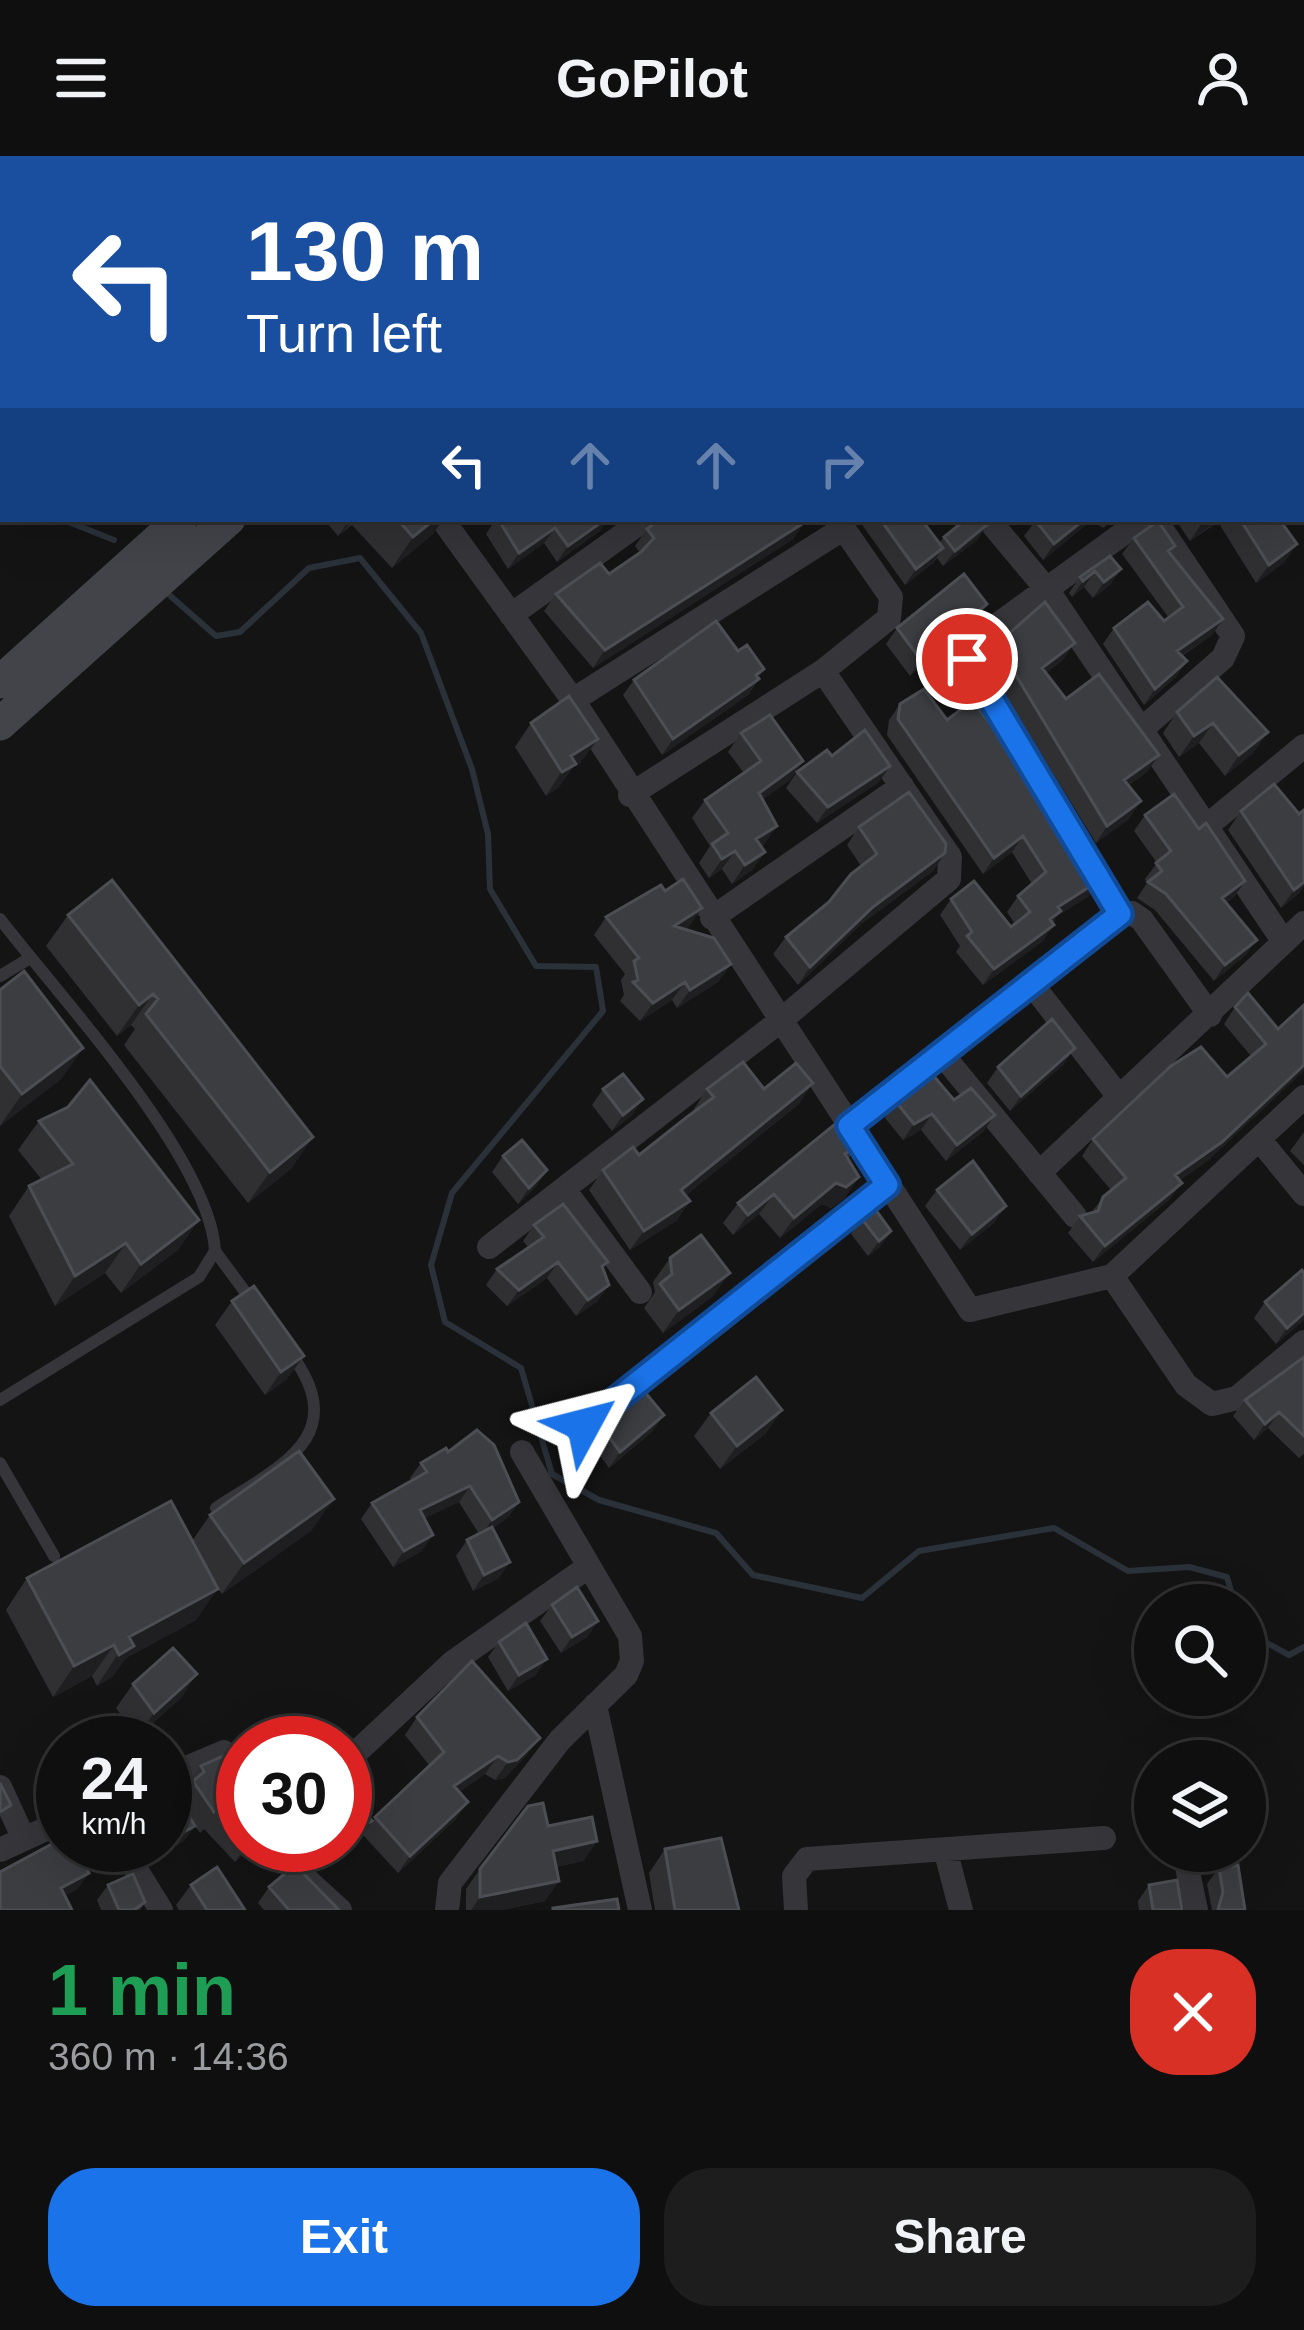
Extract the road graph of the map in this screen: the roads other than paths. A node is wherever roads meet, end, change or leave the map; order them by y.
1 (179, 522) edge
2 (225, 522) edge
3 (444, 522) edge
4 (990, 522) edge
5 (1139, 522) edge
6 (1157, 522) edge
7 (628, 524) edge
8 (840, 524) edge
9 (153, 565) junction
10 (1048, 591) junction
11 (511, 615) junction
12 (823, 671) junction
13 (0, 682) edge
14 (573, 700) junction
15 (0, 724) edge
16 (1142, 729) junction
17 (1304, 746) edge
18 (902, 786) junction
19 (630, 795) junction
20 (1208, 825) junction
21 (1120, 914) junction
22 (712, 918) junction
23 (0, 919) edge
24 (1304, 922) edge
25 (1284, 942) junction
26 (30, 958) junction
27 (0, 976) edge
28 (1031, 983) junction
29 (1210, 1015) junction
30 (780, 1021) junction
31 (941, 1053) junction
32 (1120, 1097) junction
33 (1304, 1097) edge
34 (849, 1126) junction
35 (1259, 1139) junction
36 (1039, 1173) junction
37 (887, 1185) junction
38 (564, 1189) junction
39 (1304, 1194) edge
40 (1075, 1216) edge
41 (489, 1246) dead end
42 (215, 1251) junction
43 (1112, 1276) junction
44 (640, 1292) dead end
45 (267, 1321) edge
46 (280, 1338) edge
47 (1304, 1342) edge
48 (0, 1400) edge
49 (584, 1425) dead end
50 (522, 1452) dead end
51 (0, 1463) edge
52 (216, 1508) edge
53 (54, 1556) dead end
54 (588, 1567) junction
55 (596, 1705) junction
56 (372, 1738) edge
57 (0, 1787) edge
58 (1104, 1838) dead end
59 (12, 1844) edge
60 (945, 1849) junction
61 (138, 1872) edge
62 (298, 1872) edge
63 (1188, 1872) edge
64 (631, 1902) edge
65 (161, 1910) edge
66 (340, 1910) edge
67 (447, 1910) edge
68 (796, 1910) edge
69 (961, 1910) edge
70 (1196, 1910) edge

1 - 9 main road
2 - 9 main road
3 - 11 street
4 - 10 street
5 - 10 street
6 - 16 street
7 - 11 street
8 - 12 street
8 - 14 street
9 - 13 main road
9 - 15 main road
10 - 16 street
10 - 21 street
11 - 14 street
12 - 18 street
12 - 19 street
14 - 19 street
16 - 20 street
17 - 20 street
18 - 22 street
18 - 30 street
19 - 22 street
20 - 25 street
21 - 28 street
21 - 29 street
22 - 30 street
23 - 26 lane
24 - 25 street
25 - 29 street
26 - 27 lane
26 - 42 lane
28 - 31 street
28 - 32 street
29 - 32 street
30 - 34 street
30 - 38 street
31 - 34 street
31 - 36 street
32 - 36 street
33 - 35 street
34 - 37 street
35 - 39 street
35 - 43 street
36 - 40 street
37 - 43 street
37 - 49 street
38 - 41 street
38 - 44 street
42 - 45 lane
42 - 48 lane
43 - 47 street
46 - 52 lane
50 - 54 street
51 - 53 lane
54 - 55 street
54 - 56 street
55 - 64 street
55 - 67 street
57 - 59 street
58 - 60 street
60 - 68 street
60 - 69 street
61 - 65 street
62 - 66 street
63 - 70 street

